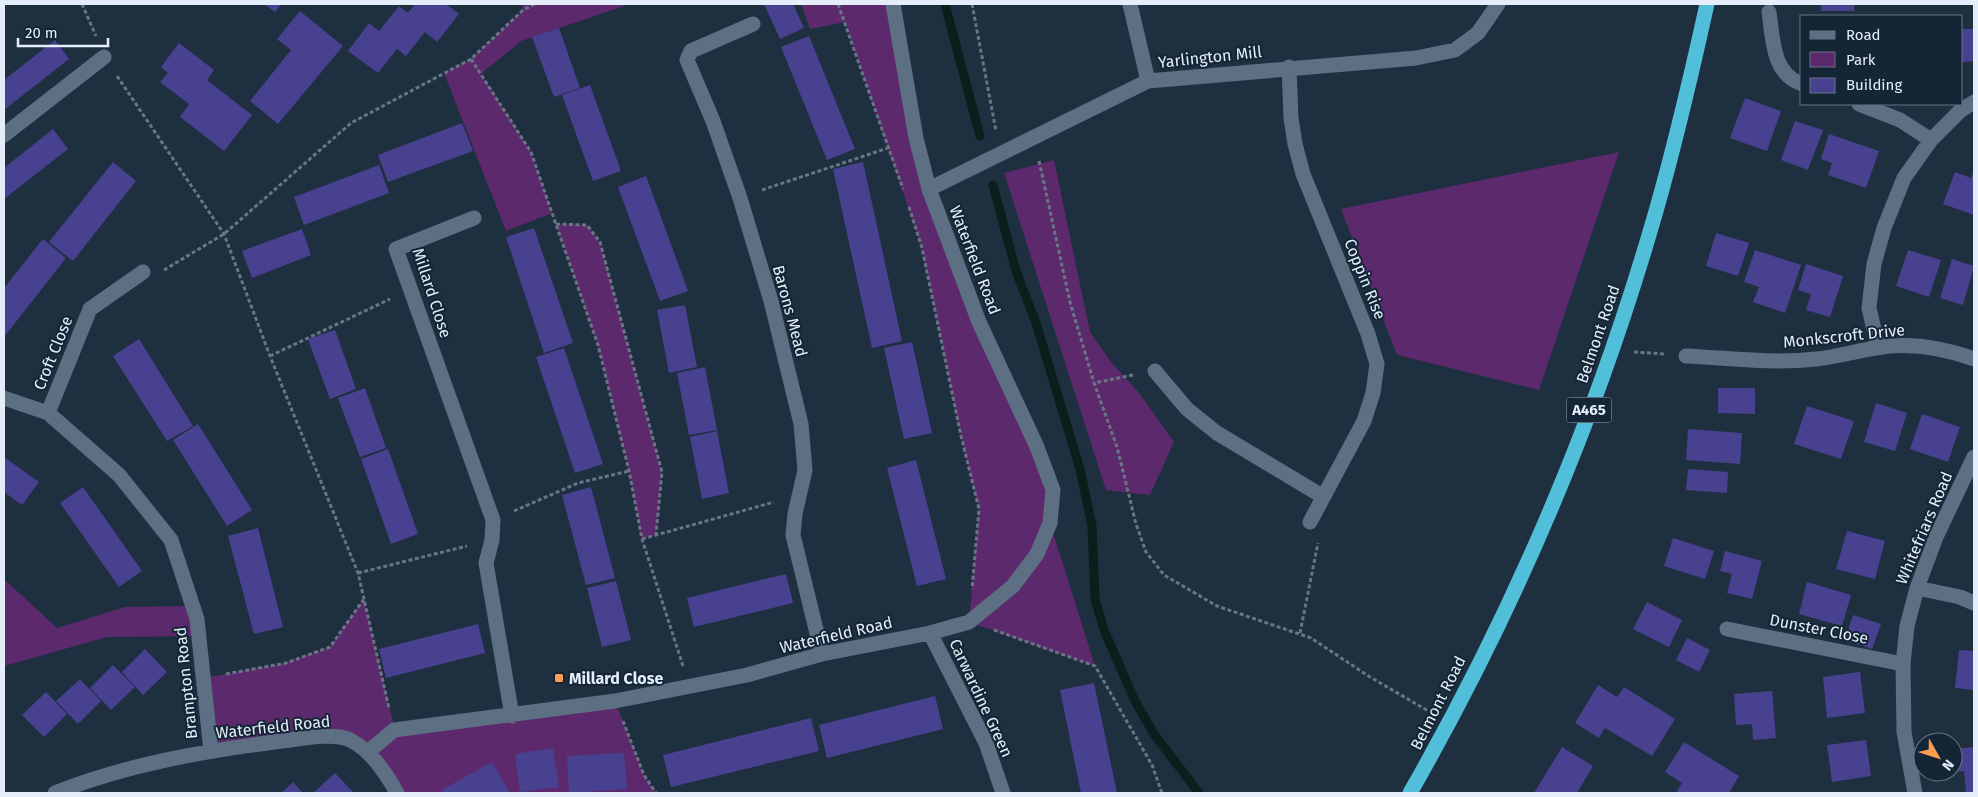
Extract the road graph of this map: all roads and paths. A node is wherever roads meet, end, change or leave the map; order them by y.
1 (82, 4) edge
2 (521, 4) edge
3 (535, 4) edge
4 (838, 4) edge
5 (893, 4) edge
6 (972, 4) edge
7 (1130, 4) edge
8 (1498, 4) edge
9 (1707, 4) edge
10 (523, 10) junction
11 (1769, 12) dead end
12 (753, 24) dead end
13 (104, 57) junction
14 (471, 59) junction
15 (1289, 67) junction
16 (1148, 81) junction
17 (1800, 83) edge
18 (1974, 102) edge
19 (1862, 105) edge
20 (4, 135) edge
21 (916, 138) junction
22 (1034, 138) junction
23 (1931, 140) junction
24 (889, 147) junction
25 (1002, 153) junction
26 (929, 189) junction
27 (904, 193) dead end
28 (740, 198) junction
29 (907, 202) dead end
30 (474, 218) dead end
31 (556, 224) junction
32 (224, 234) junction
33 (143, 272) joint
34 (411, 290) junction
35 (1878, 347) junction
36 (1612, 350) junction
37 (270, 356) junction
38 (1686, 356) joint
39 (1974, 359) edge
40 (1155, 371) joint
41 (1094, 383) junction
42 (4, 398) edge
43 (48, 414) junction
44 (1974, 457) edge
45 (629, 471) junction
46 (800, 494) junction
47 (1322, 496) junction
48 (493, 520) junction
49 (1310, 522) joint
50 (656, 535) junction
51 (642, 539) junction
52 (492, 540) junction
53 (358, 573) junction
54 (1917, 588) junction
55 (364, 599) junction
56 (1974, 603) edge
57 (969, 622) junction
58 (1727, 629) dead end
59 (930, 633) junction
60 (1300, 634) junction
61 (822, 654) junction
62 (1903, 664) junction
63 (205, 678) junction
64 (690, 687) junction
65 (615, 702) junction
66 (512, 716) junction
67 (1450, 723) junction
68 (394, 730) junction
69 (211, 750) junction
70 (368, 752) junction
71 (999, 789) edge
72 (55, 793) edge
73 (397, 793) edge
74 (656, 793) edge
75 (1162, 793) edge
76 (1410, 793) edge
77 (1915, 793) edge

1 - 13 path
2 - 10 path
3 - 10 path
4 - 24 path
5 - 21 street, Waterfield Road
6 - 25 path
7 - 16 street
8 - 15 street, Yarlington Mill
9 - 36 highway, Belmont Road / A465
10 - 14 path
11 - 17 street
12 - 28 street, Barons Mead
13 - 20 street
13 - 32 path
14 - 31 path
14 - 32 path
15 - 16 street, Yarlington Mill
15 - 47 street, Coppin Rise
16 - 22 street, Yarlington Mill
18 - 23 street
19 - 23 street
21 - 24 path
21 - 26 street, Waterfield Road
22 - 25 street, Yarlington Mill
22 - 41 path
23 - 35 street
24 - 27 path
24 - 28 path
25 - 26 street, Yarlington Mill
26 - 57 street, Waterfield Road
28 - 46 street, Barons Mead
29 - 57 path
30 - 34 street, Millard Close
31 - 45 path
31 - 50 path
32 - 33 path
32 - 37 path
33 - 43 street, Croft Close
34 - 37 path
34 - 48 street, Millard Close
35 - 38 street, Monkscroft Drive
35 - 39 street, Monkscroft Drive
36 - 38 path
36 - 67 highway, Belmont Road / A465
37 - 53 path
40 - 41 path
40 - 47 street
41 - 60 path
42 - 43 street, Brampton Road
43 - 63 street, Brampton Road
44 - 54 street, Whitefriars Road
45 - 48 path
45 - 51 path
46 - 50 path
46 - 61 street, Barons Mead
47 - 49 street, Coppin Rise
48 - 52 street, Millard Close
49 - 60 path
50 - 51 path
51 - 64 path
52 - 53 path
52 - 66 street, Millard Close
53 - 55 path
54 - 56 street
54 - 62 street, Whitefriars Road
55 - 63 path
55 - 68 path
57 - 59 street, Waterfield Road
57 - 75 path
58 - 62 street, Dunster Close
59 - 61 street, Waterfield Road
59 - 71 street, Carwardine Green
60 - 67 path
61 - 64 street, Waterfield Road
62 - 77 street, Whitefriars Road
63 - 69 street, Brampton Road
64 - 65 street, Waterfield Road
65 - 66 street, Waterfield Road
65 - 74 path
66 - 68 street, Waterfield Road
67 - 76 highway, Belmont Road / A465
68 - 70 street
69 - 70 street, Waterfield Road
69 - 72 street, Waterfield Road
70 - 73 street

